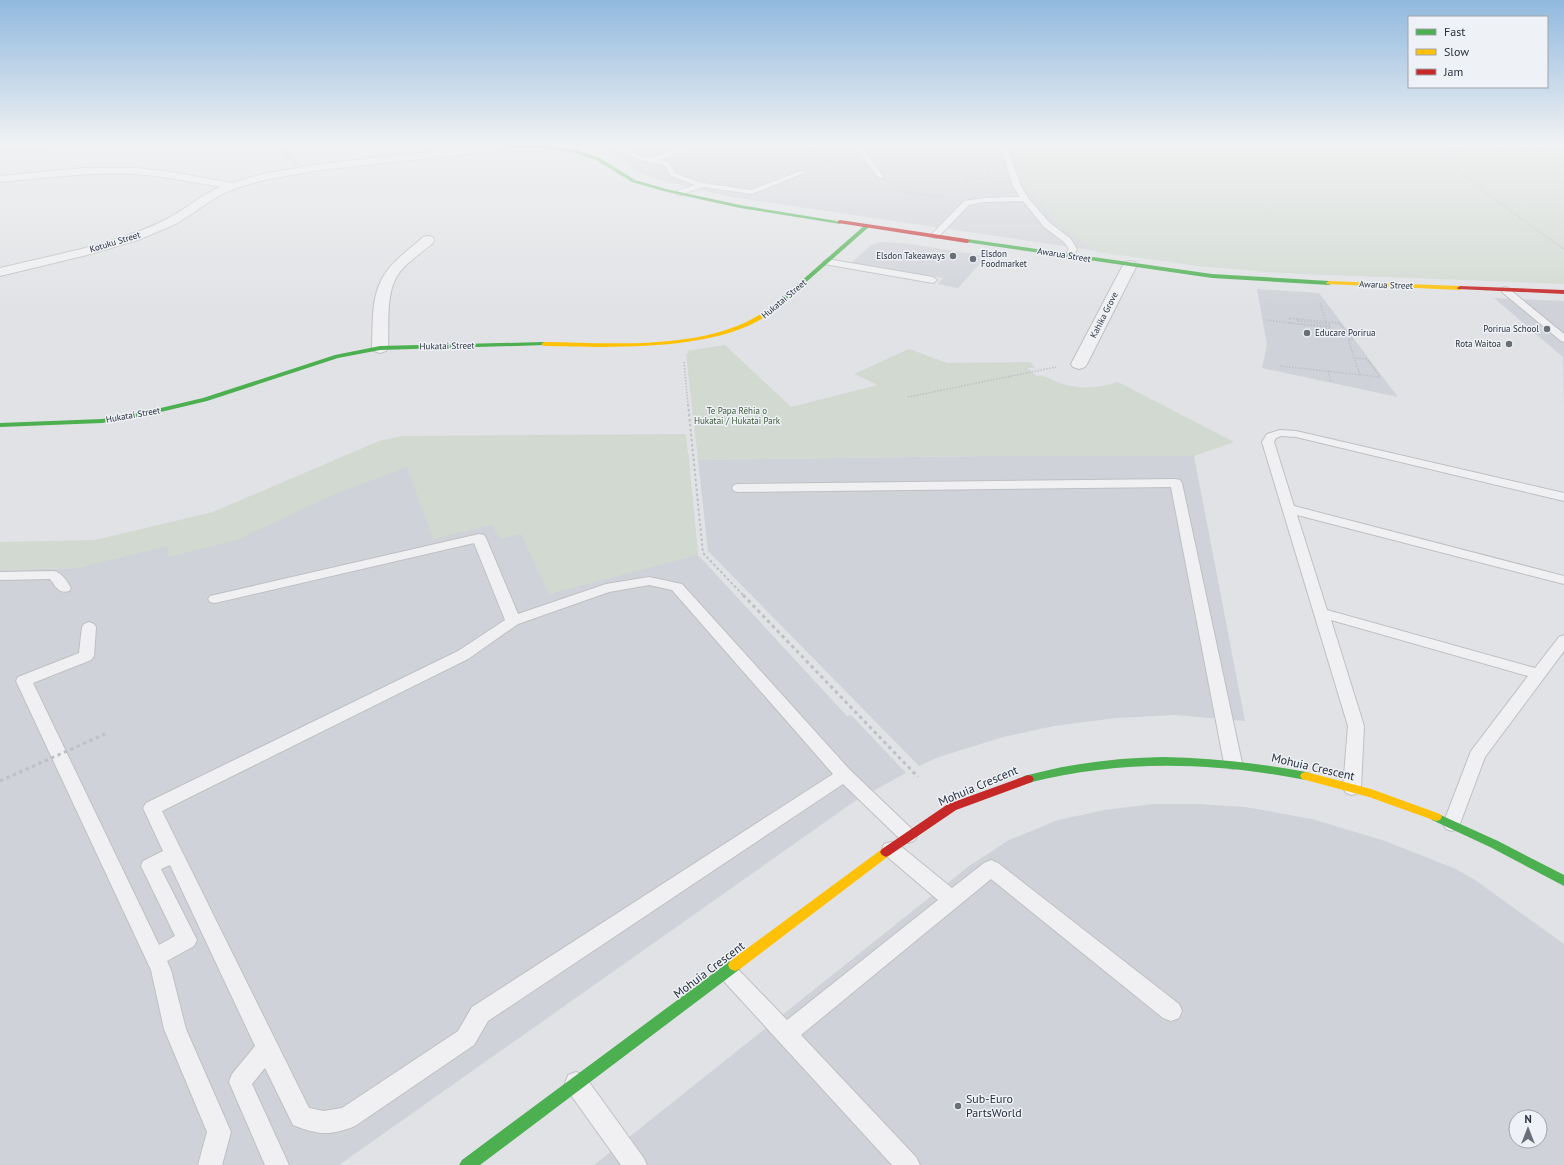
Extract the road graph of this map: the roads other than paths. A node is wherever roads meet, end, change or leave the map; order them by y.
1 (207, 198) edge
2 (703, 198) edge
3 (1025, 199) joint
4 (866, 226) junction
5 (934, 236) junction
6 (428, 240) dead end
7 (1070, 256) junction
8 (826, 262) junction
9 (1130, 265) junction
10 (0, 272) edge
11 (933, 280) dead end
12 (1505, 290) junction
13 (1564, 292) edge
14 (1564, 339) edge
15 (380, 348) junction
16 (1079, 364) road end
17 (0, 425) edge
18 (738, 488) dead end
19 (1564, 497) edge
20 (1290, 509) junction
21 (0, 576) edge
22 (1564, 580) edge
23 (64, 588) dead end
24 (215, 599) dead end
25 (1321, 613) junction
26 (513, 621) junction
27 (89, 627) dead end
28 (1564, 640) edge
29 (1538, 674) junction
30 (1233, 763) junction
31 (844, 775) junction
32 (1352, 788) junction
33 (1452, 824) junction
34 (908, 836) junction
35 (891, 849) junction
36 (174, 854) junction
37 (1564, 881) edge
38 (952, 900) junction
39 (155, 958) junction
40 (727, 971) junction
41 (1171, 1011) dead end
42 (785, 1034) junction
43 (267, 1048) junction
44 (576, 1083) junction
45 (474, 1163) edge
46 (210, 1165) edge
47 (277, 1165) edge
48 (635, 1165) edge
49 (908, 1165) edge

1 - 10 street, Kotuku Street
2 - 4 street, Awarua Street
3 - 5 lane
3 - 7 lane
4 - 5 street, Awarua Street
4 - 8 street, Hukatai Street
5 - 7 street, Awarua Street
6 - 15 street
7 - 9 street, Awarua Street
8 - 11 lane
8 - 15 street, Hukatai Street
9 - 12 street, Awarua Street
9 - 16 street, Kahika Grove
12 - 13 street, Awarua Street
12 - 14 lane
15 - 17 street, Hukatai Street
18 - 30 lane
19 - 20 lane
20 - 22 lane
20 - 25 lane
21 - 23 lane
24 - 26 lane
25 - 29 lane
25 - 32 lane
26 - 31 lane
26 - 36 lane
27 - 39 lane
28 - 29 lane
29 - 33 lane
30 - 32 street, Mohuia Crescent
30 - 34 street, Mohuia Crescent
31 - 34 lane
31 - 43 lane
32 - 33 street, Mohuia Crescent
33 - 37 street, Mohuia Crescent
34 - 35 street, Mohuia Crescent
35 - 38 lane
35 - 40 street, Mohuia Crescent
36 - 39 lane
36 - 43 lane
38 - 41 lane
38 - 42 lane
39 - 46 lane
40 - 42 lane
40 - 44 street, Mohuia Crescent
42 - 49 lane
43 - 47 lane
44 - 45 street, Mohuia Crescent
44 - 48 lane

